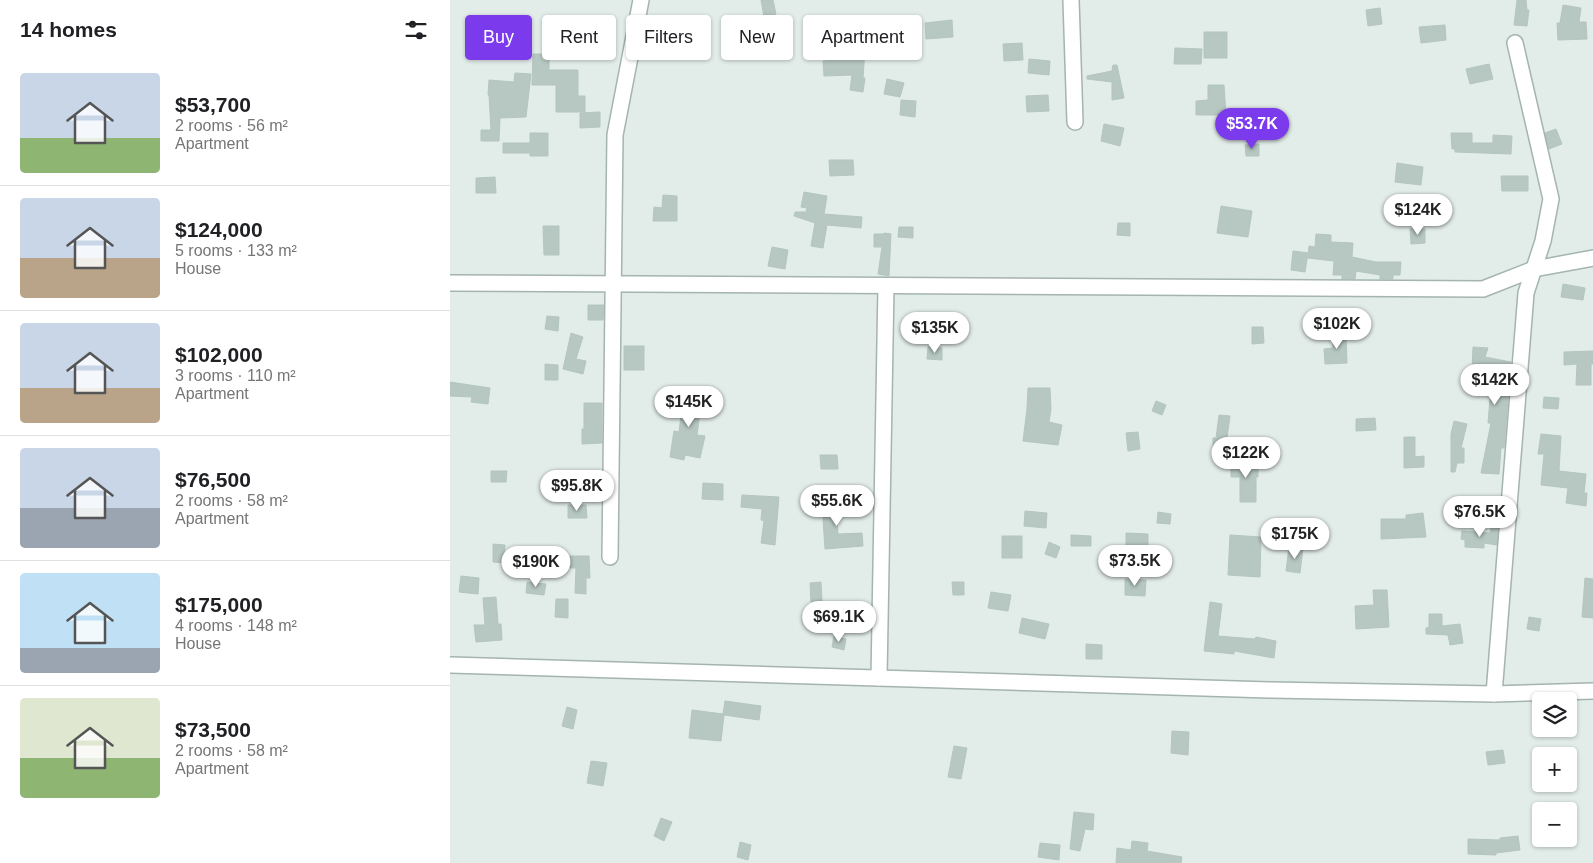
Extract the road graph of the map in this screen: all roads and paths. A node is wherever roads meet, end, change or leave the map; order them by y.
1 (640, 0) edge
2 (1071, 0) edge
3 (1515, 43) dead end
4 (1075, 122) dead end
5 (1593, 258) edge
6 (1534, 269) junction
7 (450, 283) edge
8 (613, 285) junction
9 (886, 286) junction
10 (610, 557) dead end
11 (450, 666) edge
12 (879, 678) junction
13 (1593, 691) edge
14 (1494, 694) junction

1 - 8 street
2 - 4 street
3 - 6 street
5 - 6 street
6 - 9 street
6 - 14 street
7 - 8 street
8 - 9 street
8 - 10 street
9 - 12 street
11 - 12 street
12 - 14 street
13 - 14 street

